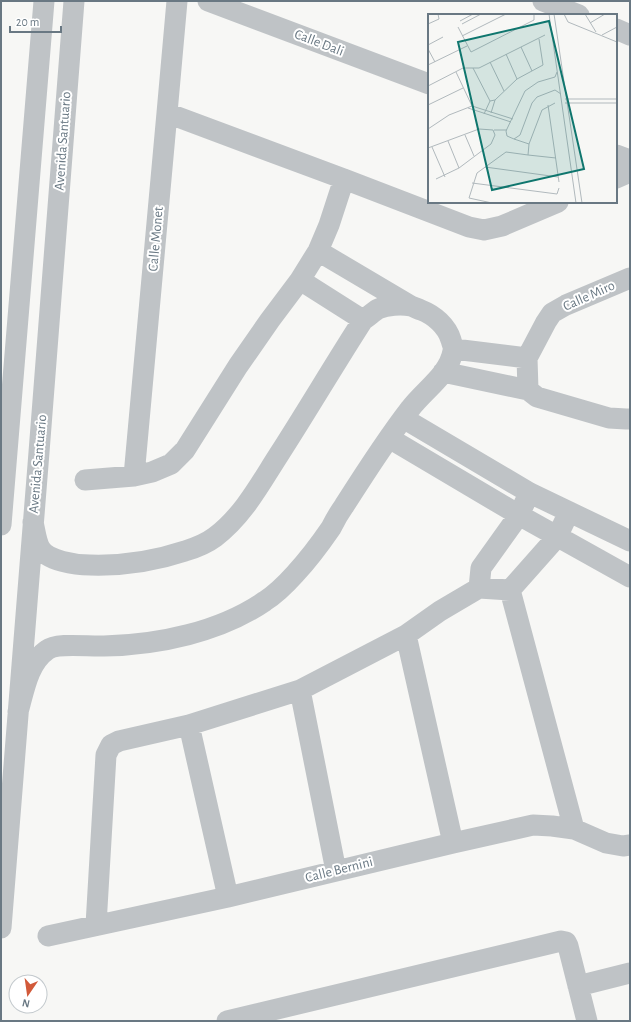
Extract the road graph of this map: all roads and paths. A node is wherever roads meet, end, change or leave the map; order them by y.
1 (44, 1) edge
2 (74, 1) edge
3 (176, 1) edge
4 (208, 1) edge
5 (542, 1) edge
6 (576, 14) edge
7 (617, 29) edge
8 (630, 35) edge
9 (428, 84) edge
10 (167, 113) junction
11 (617, 155) edge
12 (630, 160) edge
13 (630, 172) edge
14 (617, 178) edge
15 (344, 179) junction
16 (556, 203) edge
17 (318, 251) junction
18 (630, 278) edge
19 (300, 280) junction
20 (410, 306) junction
21 (364, 320) junction
22 (454, 349) junction
23 (527, 358) junction
24 (443, 372) junction
25 (528, 390) junction
26 (403, 418) junction
27 (630, 419) edge
28 (388, 438) junction
29 (3, 457) edge
30 (38, 465) junction
31 (134, 476) junction
32 (85, 480) dead end
33 (2, 489) edge
34 (530, 493) junction
35 (36, 496) junction
36 (569, 512) junction
37 (519, 515) junction
38 (33, 522) junction
39 (1, 525) edge
40 (557, 537) junction
41 (630, 541) edge
42 (630, 577) edge
43 (479, 588) junction
44 (510, 590) junction
45 (406, 635) junction
46 (300, 690) junction
47 (18, 712) junction
48 (189, 725) junction
49 (574, 829) junction
50 (453, 842) junction
51 (630, 845) edge
52 (336, 871) junction
53 (228, 897) junction
54 (96, 925) junction
55 (1, 928) edge
56 (48, 936) dead end
57 (630, 973) edge
58 (578, 986) junction
59 (227, 1021) edge
60 (587, 1021) edge

1 - 29 street
2 - 30 street, Avenida Santuario
3 - 10 street, Calle Monet
4 - 9 street, Calle Dali
5 - 6 street
7 - 8 street
10 - 15 street
10 - 31 street, Calle Monet
11 - 12 street
13 - 14 street
15 - 16 street
15 - 17 street
17 - 19 street
17 - 20 street
18 - 23 street, Calle Miro
19 - 21 street
19 - 31 street
20 - 21 street
20 - 22 street
21 - 38 street
22 - 23 street
22 - 24 street
23 - 25 street, Calle Miro
24 - 25 street
24 - 26 street
25 - 27 street
26 - 28 street
26 - 34 street
28 - 37 street
28 - 47 street
29 - 30 street
29 - 33 street
30 - 35 street, Avenida Santuario
31 - 32 street
33 - 35 street
33 - 39 street
34 - 36 street
34 - 37 street
35 - 38 street, Avenida Santuario
36 - 40 street
36 - 41 street
37 - 40 street
37 - 43 street
38 - 47 street, Avenida Santuario
40 - 42 street
40 - 44 street
43 - 44 street
43 - 45 street
44 - 49 street
45 - 46 street
45 - 50 street
46 - 48 street
46 - 52 street
47 - 55 street, Avenida Santuario
48 - 53 street
48 - 54 street
49 - 50 street, Calle Bernini
49 - 51 street, Calle Bernini
50 - 52 street, Calle Bernini
52 - 53 street, Calle Bernini
53 - 54 street, Calle Bernini
54 - 56 street, Calle Bernini
57 - 58 street
58 - 59 street
58 - 60 street

